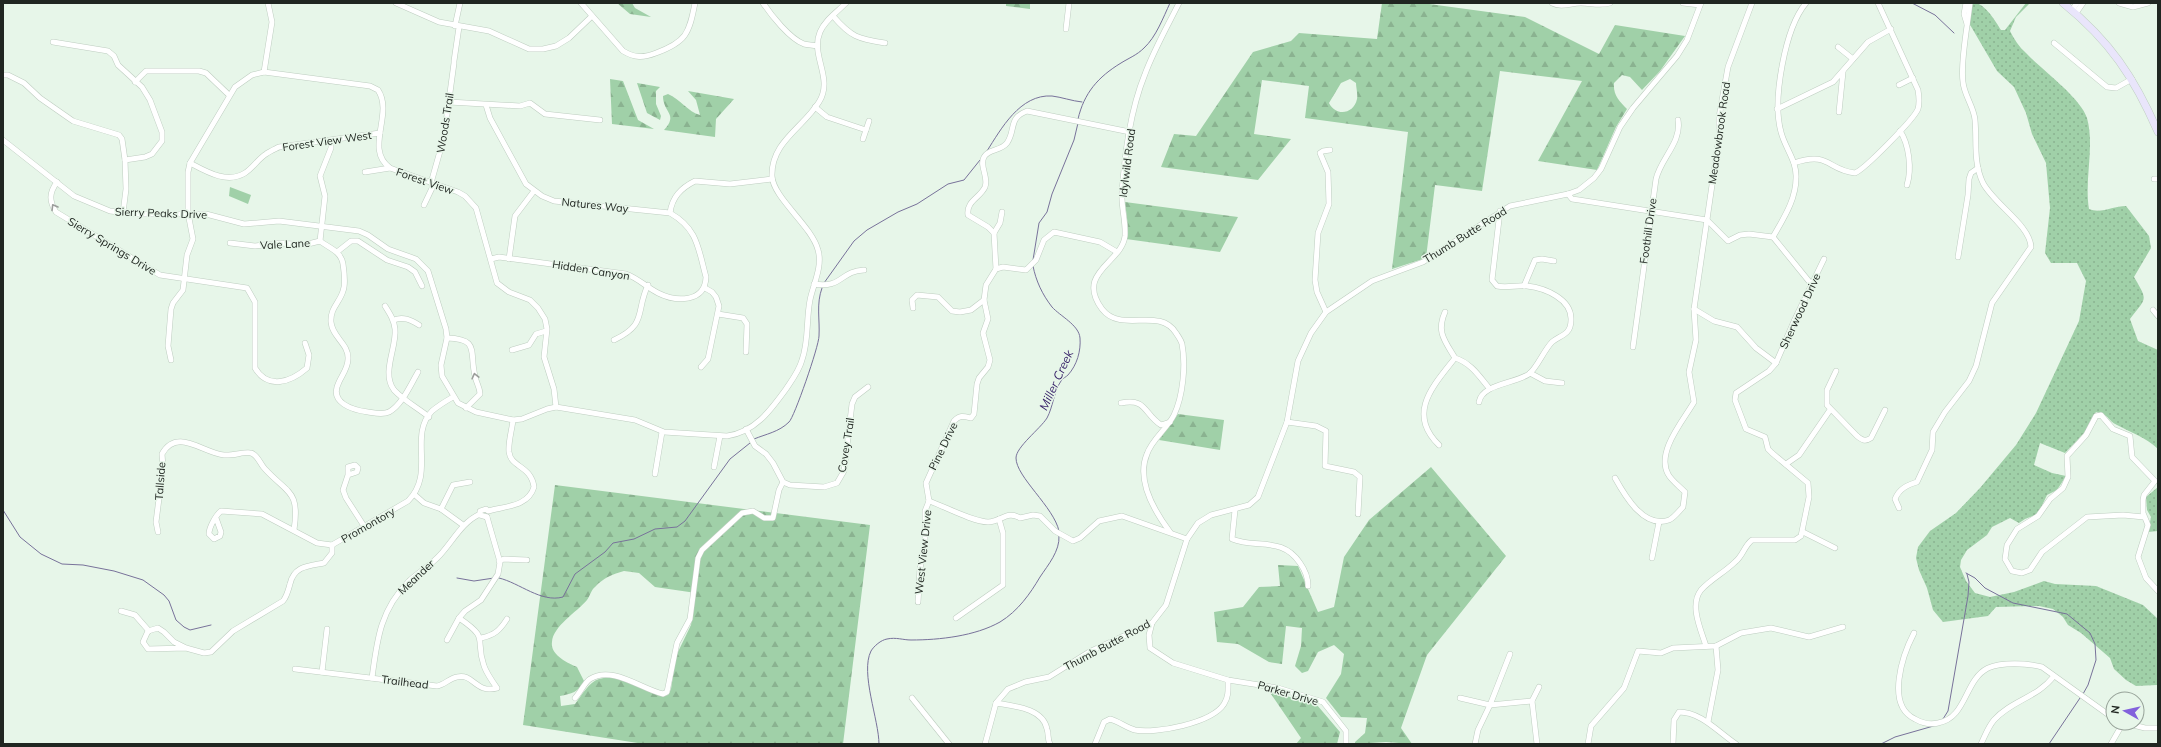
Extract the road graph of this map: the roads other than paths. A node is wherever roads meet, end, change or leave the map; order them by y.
1 (268, 3) edge
2 (396, 3) edge
3 (460, 3) edge
4 (580, 3) edge
5 (695, 3) edge
6 (763, 3) edge
7 (846, 3) edge
8 (1069, 3) edge
9 (1179, 3) edge
10 (1552, 3) edge
11 (1610, 3) edge
12 (1683, 3) edge
13 (1752, 3) edge
14 (1806, 3) edge
15 (1878, 3) edge
16 (1966, 3) edge
17 (1970, 3) edge
18 (2064, 3) edge
19 (2077, 3) edge
20 (2083, 3) edge
21 (2119, 3) edge
22 (2148, 3) edge
23 (1700, 4) edge
24 (2074, 11) junction
25 (592, 16) junction
26 (833, 16) junction
27 (457, 26) junction
28 (1968, 27) junction
29 (1066, 29) dead end
30 (1891, 29) junction
31 (53, 42) dead end
32 (885, 43) dead end
33 (2054, 43) dead end
34 (817, 46) junction
35 (1838, 47) dead end
36 (1853, 59) junction
37 (264, 72) junction
38 (1843, 72) junction
39 (3, 75) edge
40 (1913, 78) junction
41 (2132, 79) junction
42 (135, 82) junction
43 (1899, 85) dead end
44 (230, 96) junction
45 (449, 102) junction
46 (486, 105) junction
47 (815, 107) junction
48 (1777, 109) junction
49 (1839, 112) dead end
50 (600, 120) dead end
51 (1678, 120) dead end
52 (869, 121) dead end
53 (866, 130) junction
54 (1900, 131) junction
55 (1130, 132) junction
56 (2158, 132) edge
57 (380, 133) junction
58 (863, 139) dead end
59 (3, 140) edge
60 (331, 141) junction
61 (1330, 150) dead end
62 (125, 160) junction
63 (190, 163) junction
64 (1794, 163) junction
65 (390, 168) junction
66 (1978, 168) junction
67 (365, 172) dead end
68 (772, 179) junction
69 (57, 182) junction
70 (433, 184) junction
71 (1907, 185) dead end
72 (534, 191) junction
73 (1568, 194) junction
74 (424, 205) dead end
75 (1500, 211) junction
76 (1002, 212) dead end
77 (1651, 212) junction
78 (123, 213) junction
79 (670, 213) junction
80 (188, 214) junction
81 (1708, 220) junction
82 (321, 225) junction
83 (994, 233) junction
84 (1773, 237) junction
85 (320, 241) junction
86 (230, 242) dead end
87 (337, 252) junction
88 (1117, 252) junction
89 (1958, 257) dead end
90 (491, 259) junction
91 (509, 259) junction
92 (1824, 259) dead end
93 (1554, 261) dead end
94 (996, 269) junction
95 (864, 270) dead end
96 (184, 279) junction
97 (814, 284) junction
98 (648, 285) junction
99 (1812, 285) junction
100 (422, 286) dead end
101 (1524, 286) junction
102 (704, 288) junction
103 (984, 300) junction
104 (385, 306) dead end
105 (913, 308) dead end
106 (1694, 309) junction
107 (2153, 310) dead end
108 (1326, 312) junction
109 (1445, 312) dead end
110 (718, 314) junction
111 (2158, 316) edge
112 (394, 320) junction
113 (419, 325) dead end
114 (546, 331) junction
115 (446, 338) junction
116 (614, 340) dead end
117 (305, 343) dead end
118 (1633, 347) dead end
119 (512, 350) dead end
120 (746, 352) dead end
121 (1455, 358) junction
122 (171, 360) dead end
123 (1776, 363) junction
124 (701, 367) dead end
125 (1836, 371) dead end
126 (418, 372) dead end
127 (1530, 373) junction
128 (1562, 383) dead end
129 (868, 387) dead end
130 (1489, 388) junction
131 (453, 396) junction
132 (402, 397) junction
133 (1479, 402) dead end
134 (1121, 403) dead end
135 (556, 407) junction
136 (466, 408) junction
137 (1830, 410) junction
138 (1885, 410) dead end
139 (429, 416) junction
140 (513, 420) junction
141 (1170, 422) junction
142 (1287, 422) junction
143 (746, 429) junction
144 (662, 432) junction
145 (720, 436) junction
146 (1439, 445) dead end
147 (1786, 464) junction
148 (714, 467) dead end
149 (655, 474) dead end
150 (348, 475) dead end
151 (1615, 478) dead end
152 (470, 482) dead end
153 (783, 482) junction
154 (415, 494) junction
155 (929, 501) junction
156 (1899, 508) dead end
157 (441, 509) junction
158 (1235, 510) junction
159 (488, 514) junction
160 (1358, 514) dead end
161 (2144, 517) junction
162 (216, 518) dead end
163 (999, 519) junction
164 (1659, 522) junction
165 (463, 525) junction
166 (364, 526) junction
167 (294, 530) junction
168 (158, 532) dead end
169 (1170, 532) junction
170 (1803, 532) junction
171 (1187, 539) junction
172 (332, 545) junction
173 (1835, 548) dead end
174 (1652, 558) dead end
175 (527, 560) dead end
176 (499, 561) junction
177 (1308, 586) dead end
178 (2158, 592) edge
179 (918, 602) dead end
180 (121, 611) dead end
181 (460, 618) junction
182 (956, 618) dead end
183 (507, 619) dead end
184 (1152, 623) junction
185 (1843, 628) dead end
186 (328, 629) dead end
187 (149, 631) junction
188 (1914, 633) dead end
189 (481, 638) junction
190 (447, 640) dead end
191 (1706, 646) junction
192 (1716, 646) junction
193 (186, 648) junction
194 (1510, 654) dead end
195 (295, 669) dead end
196 (322, 672) junction
197 (2054, 676) junction
198 (372, 678) junction
199 (1228, 680) junction
200 (1539, 687) dead end
201 (575, 698) dead end
202 (912, 698) dead end
203 (1460, 698) dead end
204 (1532, 700) junction
205 (996, 703) junction
206 (1490, 705) junction
207 (2105, 712) edge
208 (1708, 722) junction
209 (2145, 728) edge
210 (2158, 728) edge
211 (2119, 731) edge
212 (949, 744) edge
213 (985, 744) edge
214 (1050, 744) edge
215 (1095, 744) edge
216 (1346, 744) edge
217 (1475, 744) edge
218 (1538, 744) edge
219 (1588, 744) edge
220 (1673, 744) edge
221 (1736, 744) edge
222 (1981, 744) edge
223 (2112, 744) edge

1 - 37 street
2 - 27 street
3 - 27 street, Woods Trail
4 - 25 street
5 - 25 street
6 - 34 street
7 - 26 street
8 - 29 street
9 - 55 street, Idylwild Road
10 - 11 street
12 - 23 street
13 - 81 street, Meadowbrook Road
14 - 48 street
15 - 30 street
16 - 28 street
17 - 28 street
18 - 24 street
19 - 24 street
20 - 24 street
21 - 22 street
23 - 73 street, Thumb Butte Road
24 - 41 street
25 - 27 street
26 - 32 street
26 - 34 street
27 - 45 street, Woods Trail
28 - 66 street
30 - 36 street
30 - 40 street
31 - 42 street
33 - 41 street
34 - 47 street
35 - 36 street
36 - 38 street
37 - 44 street, Forest View
37 - 57 street, Forest View
38 - 48 street
38 - 49 street
39 - 62 street
40 - 43 street
40 - 54 street
41 - 56 street
42 - 44 street
42 - 62 street
44 - 63 street, Forest View
45 - 46 street
45 - 70 street, Woods Trail
46 - 50 street
46 - 72 street, Natures Way
47 - 53 street
47 - 68 street
48 - 64 street
51 - 77 street, Foothill Drive
52 - 53 street
53 - 58 street
54 - 64 street
54 - 71 street
55 - 83 street
55 - 88 street, Idylwild Road
57 - 60 street, Forest View West
57 - 65 street, Forest View
59 - 69 street, Sierry Peaks Drive
60 - 63 street, Forest View West
60 - 82 street
61 - 108 street
62 - 78 street
63 - 80 street, Forest View
64 - 84 street
65 - 67 street
65 - 70 street, Forest View
66 - 89 street
66 - 156 street
68 - 79 street
68 - 97 street
69 - 78 street, Sierry Peaks Drive
96 -> 69 street, Sierry Springs Drive
70 - 74 street, Woods Trail
70 - 90 street, Forest View
72 - 79 street, Natures Way
72 - 91 street
73 - 75 street, Thumb Butte Road
73 - 77 street
75 - 101 street
75 - 108 street, Thumb Butte Road
76 - 83 street
77 - 81 street
77 - 118 street, Foothill Drive
78 - 80 street, Sierry Peaks Drive
79 - 102 street
80 - 82 street, Sierry Peaks Drive
80 - 96 street, Forest View
81 - 84 street
81 - 106 street, Meadowbrook Road
82 - 85 street
82 - 115 street, Sierry Peaks Drive
83 - 94 street
84 - 99 street
85 - 86 street, Vale Lane
85 - 87 street, Vale Lane
87 - 100 street
87 - 132 street
88 - 94 street
88 - 141 street, Idylwild Road
90 - 91 street, Hidden Canyon
90 - 114 street, Forest View
91 - 98 street, Hidden Canyon
92 - 99 street, Sherwood Drive
93 - 101 street
94 - 103 street, Pine Drive
95 - 97 street
96 - 117 street, Sierry Springs Drive
96 - 122 street, Forest View
97 - 143 street
98 - 102 street, Hidden Canyon
98 - 116 street
99 - 123 street, Sherwood Drive
101 - 127 street
102 - 110 street
103 - 105 street
103 - 155 street, Pine Drive
104 - 112 street
106 - 123 street
106 - 164 street, Meadowbrook Road
107 - 111 street
108 - 142 street, Thumb Butte Road
109 - 121 street
110 - 120 street
110 - 124 street
112 - 113 street
112 - 132 street
114 - 119 street
114 - 135 street, Forest View
115 - 131 street, Sierry Peaks Drive
136 -> 115 street
121 - 130 street
121 - 146 street
123 - 147 street
125 - 137 street
126 - 132 street
127 - 128 street
127 - 130 street
129 - 153 street, Covey Trail
130 - 133 street
131 - 136 street, Sierry Peaks Drive
131 - 139 street
132 - 139 street
134 - 141 street
135 - 140 street
135 - 144 street
136 - 140 street, Sierry Peaks Drive
137 - 138 street
137 - 147 street
139 - 154 street
140 - 159 street
141 - 169 street, Idylwild Road
142 - 158 street, Thumb Butte Road
142 - 160 street
143 - 145 street
143 - 153 street
144 - 145 street
144 - 149 street
145 - 148 street
147 - 170 street
150 - 166 street
151 - 164 street
152 - 157 street
153 - 201 street
154 - 157 street
154 - 166 street, Promontory
155 - 163 street
155 - 179 street, West View Drive
157 - 165 street
158 - 171 street, Thumb Butte Road
158 - 177 street
159 - 165 street, Meander
159 - 176 street
161 - 161 street
161 - 178 street
162 - 167 street, Promontory
163 - 169 street
163 - 182 street
164 - 174 street
165 - 198 street, Meander
166 - 172 street, Promontory
167 - 168 street, Tallside
167 - 172 street, Promontory
169 - 171 street
170 - 173 street
170 - 191 street
171 - 184 street, Thumb Butte Road
172 - 193 street
175 - 176 street
176 - 181 street
180 - 187 street
181 - 189 street
181 - 190 street
183 - 189 street
184 - 199 street, Parker Drive
184 - 205 street, Thumb Butte Road
185 - 192 street
186 - 196 street
187 - 193 street
187 - 193 street
188 - 197 street
189 - 198 street, Trailhead
191 - 192 street
191 - 219 street
192 - 208 street
194 - 206 street
195 - 196 street, Trailhead
196 - 198 street, Trailhead
197 - 207 street
197 - 222 street
199 - 215 street
199 - 216 street, Parker Drive
200 - 204 street
202 - 212 street
203 - 206 street
204 - 206 street
204 - 218 street
205 - 213 street, Thumb Butte Road
205 - 214 street
206 - 217 street
208 - 220 street
208 - 221 street
209 - 210 street
211 - 223 street

